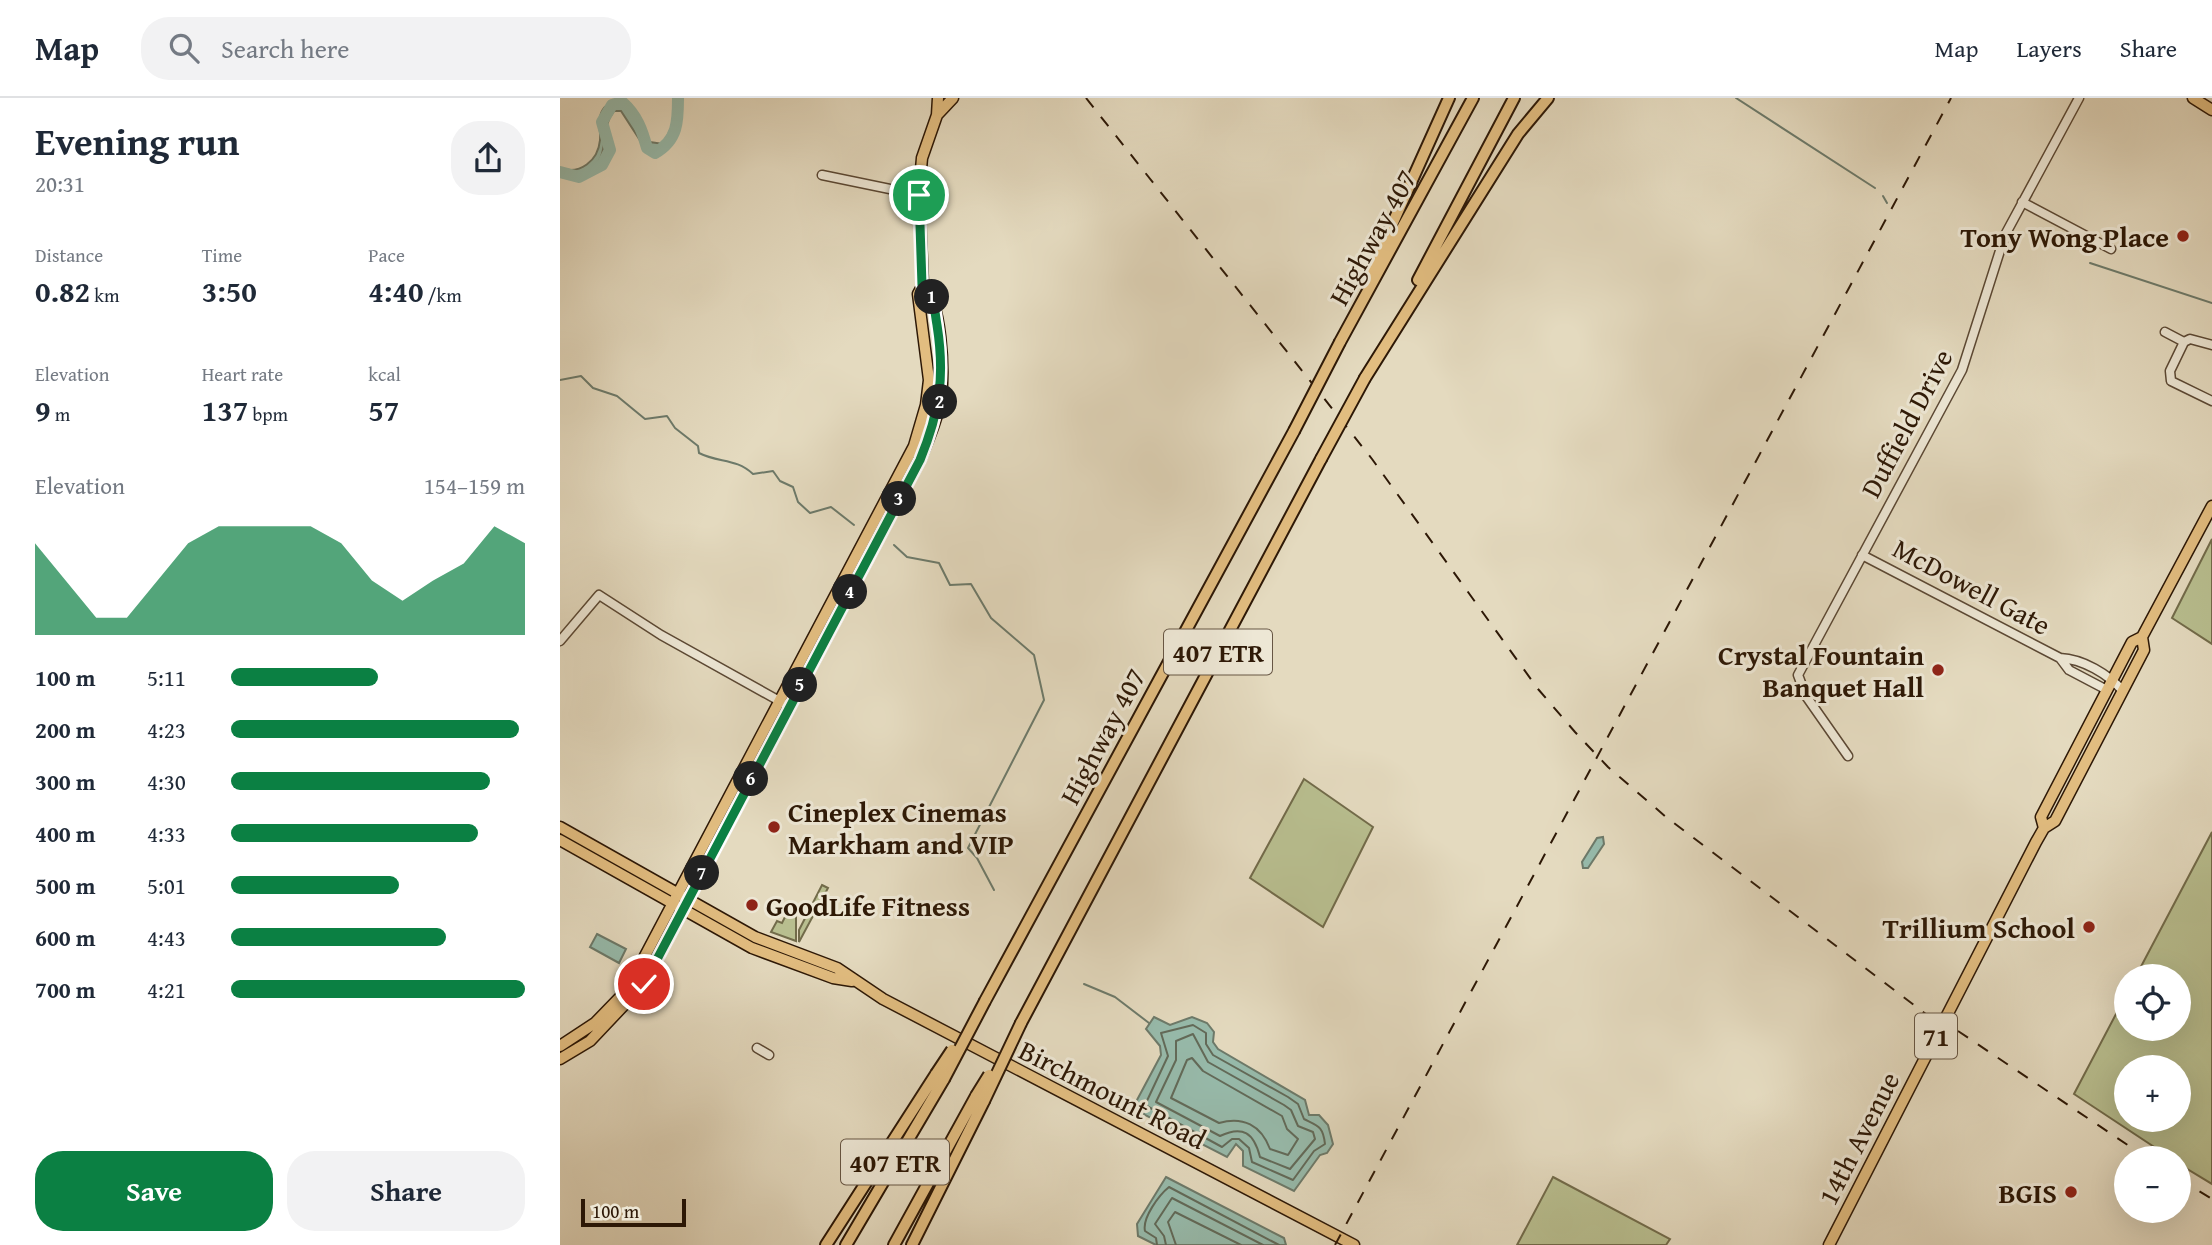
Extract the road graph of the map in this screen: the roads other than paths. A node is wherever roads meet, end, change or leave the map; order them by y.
1 (938, 98) edge
2 (953, 98) edge
3 (1448, 98) edge
4 (1473, 98) edge
5 (1514, 98) edge
6 (1548, 98) edge
7 (2079, 98) edge
8 (2193, 98) edge
9 (2212, 110) edge
10 (937, 115) junction
11 (822, 175) dead end
12 (919, 195) junction
13 (2022, 202) junction
14 (2111, 249) dead end
15 (922, 285) junction
16 (2165, 332) dead end
17 (1340, 342) junction
18 (2184, 342) junction
19 (2212, 345) edge
20 (1365, 378) junction
21 (2212, 401) edge
22 (2212, 506) edge
23 (1862, 555) junction
24 (2142, 637) junction
25 (560, 641) edge
26 (2060, 658) junction
27 (2112, 679) junction
28 (2107, 690) junction
29 (2123, 691) junction
30 (778, 701) junction
31 (789, 706) junction
32 (1848, 756) dead end
33 (560, 827) edge
34 (2044, 828) junction
35 (560, 840) edge
36 (684, 897) junction
37 (673, 905) junction
38 (682, 911) junction
39 (853, 981) junction
40 (560, 1046) edge
41 (757, 1048) dead end
42 (769, 1055) dead end
43 (560, 1059) edge
44 (940, 1077) junction
45 (980, 1099) junction
46 (826, 1245) edge
47 (846, 1245) edge
48 (894, 1245) edge
49 (912, 1245) edge
50 (1354, 1245) edge
51 (1829, 1245) edge

1 - 10 main road
2 - 10 main road
3 - 17 highway
4 - 17 highway, Highway 407 / 407 ETR
5 - 20 highway, 407 ETR
6 - 20 highway
7 - 13 street, Duffield Drive
8 - 9 main road
10 - 12 main road
11 - 12 street
12 - 15 main road
13 - 14 street
13 - 23 street, Duffield Drive
15 - 30 main road
15 - 31 main road
16 - 18 street
17 - 44 highway, Highway 407 / 407 ETR, bridge
18 - 19 street
18 - 21 street
20 - 45 highway, 407 ETR, bridge
22 - 24 main road, 14th Avenue / 71
23 - 26 street, McDowell Gate
23 - 32 street, Duffield Drive
24 - 27 main road, 14th Avenue / 71
24 - 29 main road, 14th Avenue / 71
25 - 30 street
26 - 27 street, McDowell Gate
26 - 28 street, McDowell Gate
27 - 28 main road, 14th Avenue / 71
27 - 29 street, McDowell Gate
28 - 34 main road, 14th Avenue / 71
29 - 34 main road, 14th Avenue / 71
30 - 31 street
30 - 36 main road
31 - 36 main road
33 - 36 main road, Birchmount Road
34 - 51 main road, 14th Avenue / 71
35 - 37 main road, Birchmount Road
36 - 37 main road
36 - 38 main road
36 - 39 main road, Birchmount Road
37 - 38 main road, Birchmount Road
37 - 40 main road
38 - 39 main road, Birchmount Road
38 - 43 main road
39 - 50 main road, Birchmount Road
41 - 42 street
44 - 46 highway
44 - 47 highway, Highway 407 / 407 ETR
45 - 48 highway, 407 ETR
45 - 49 highway

